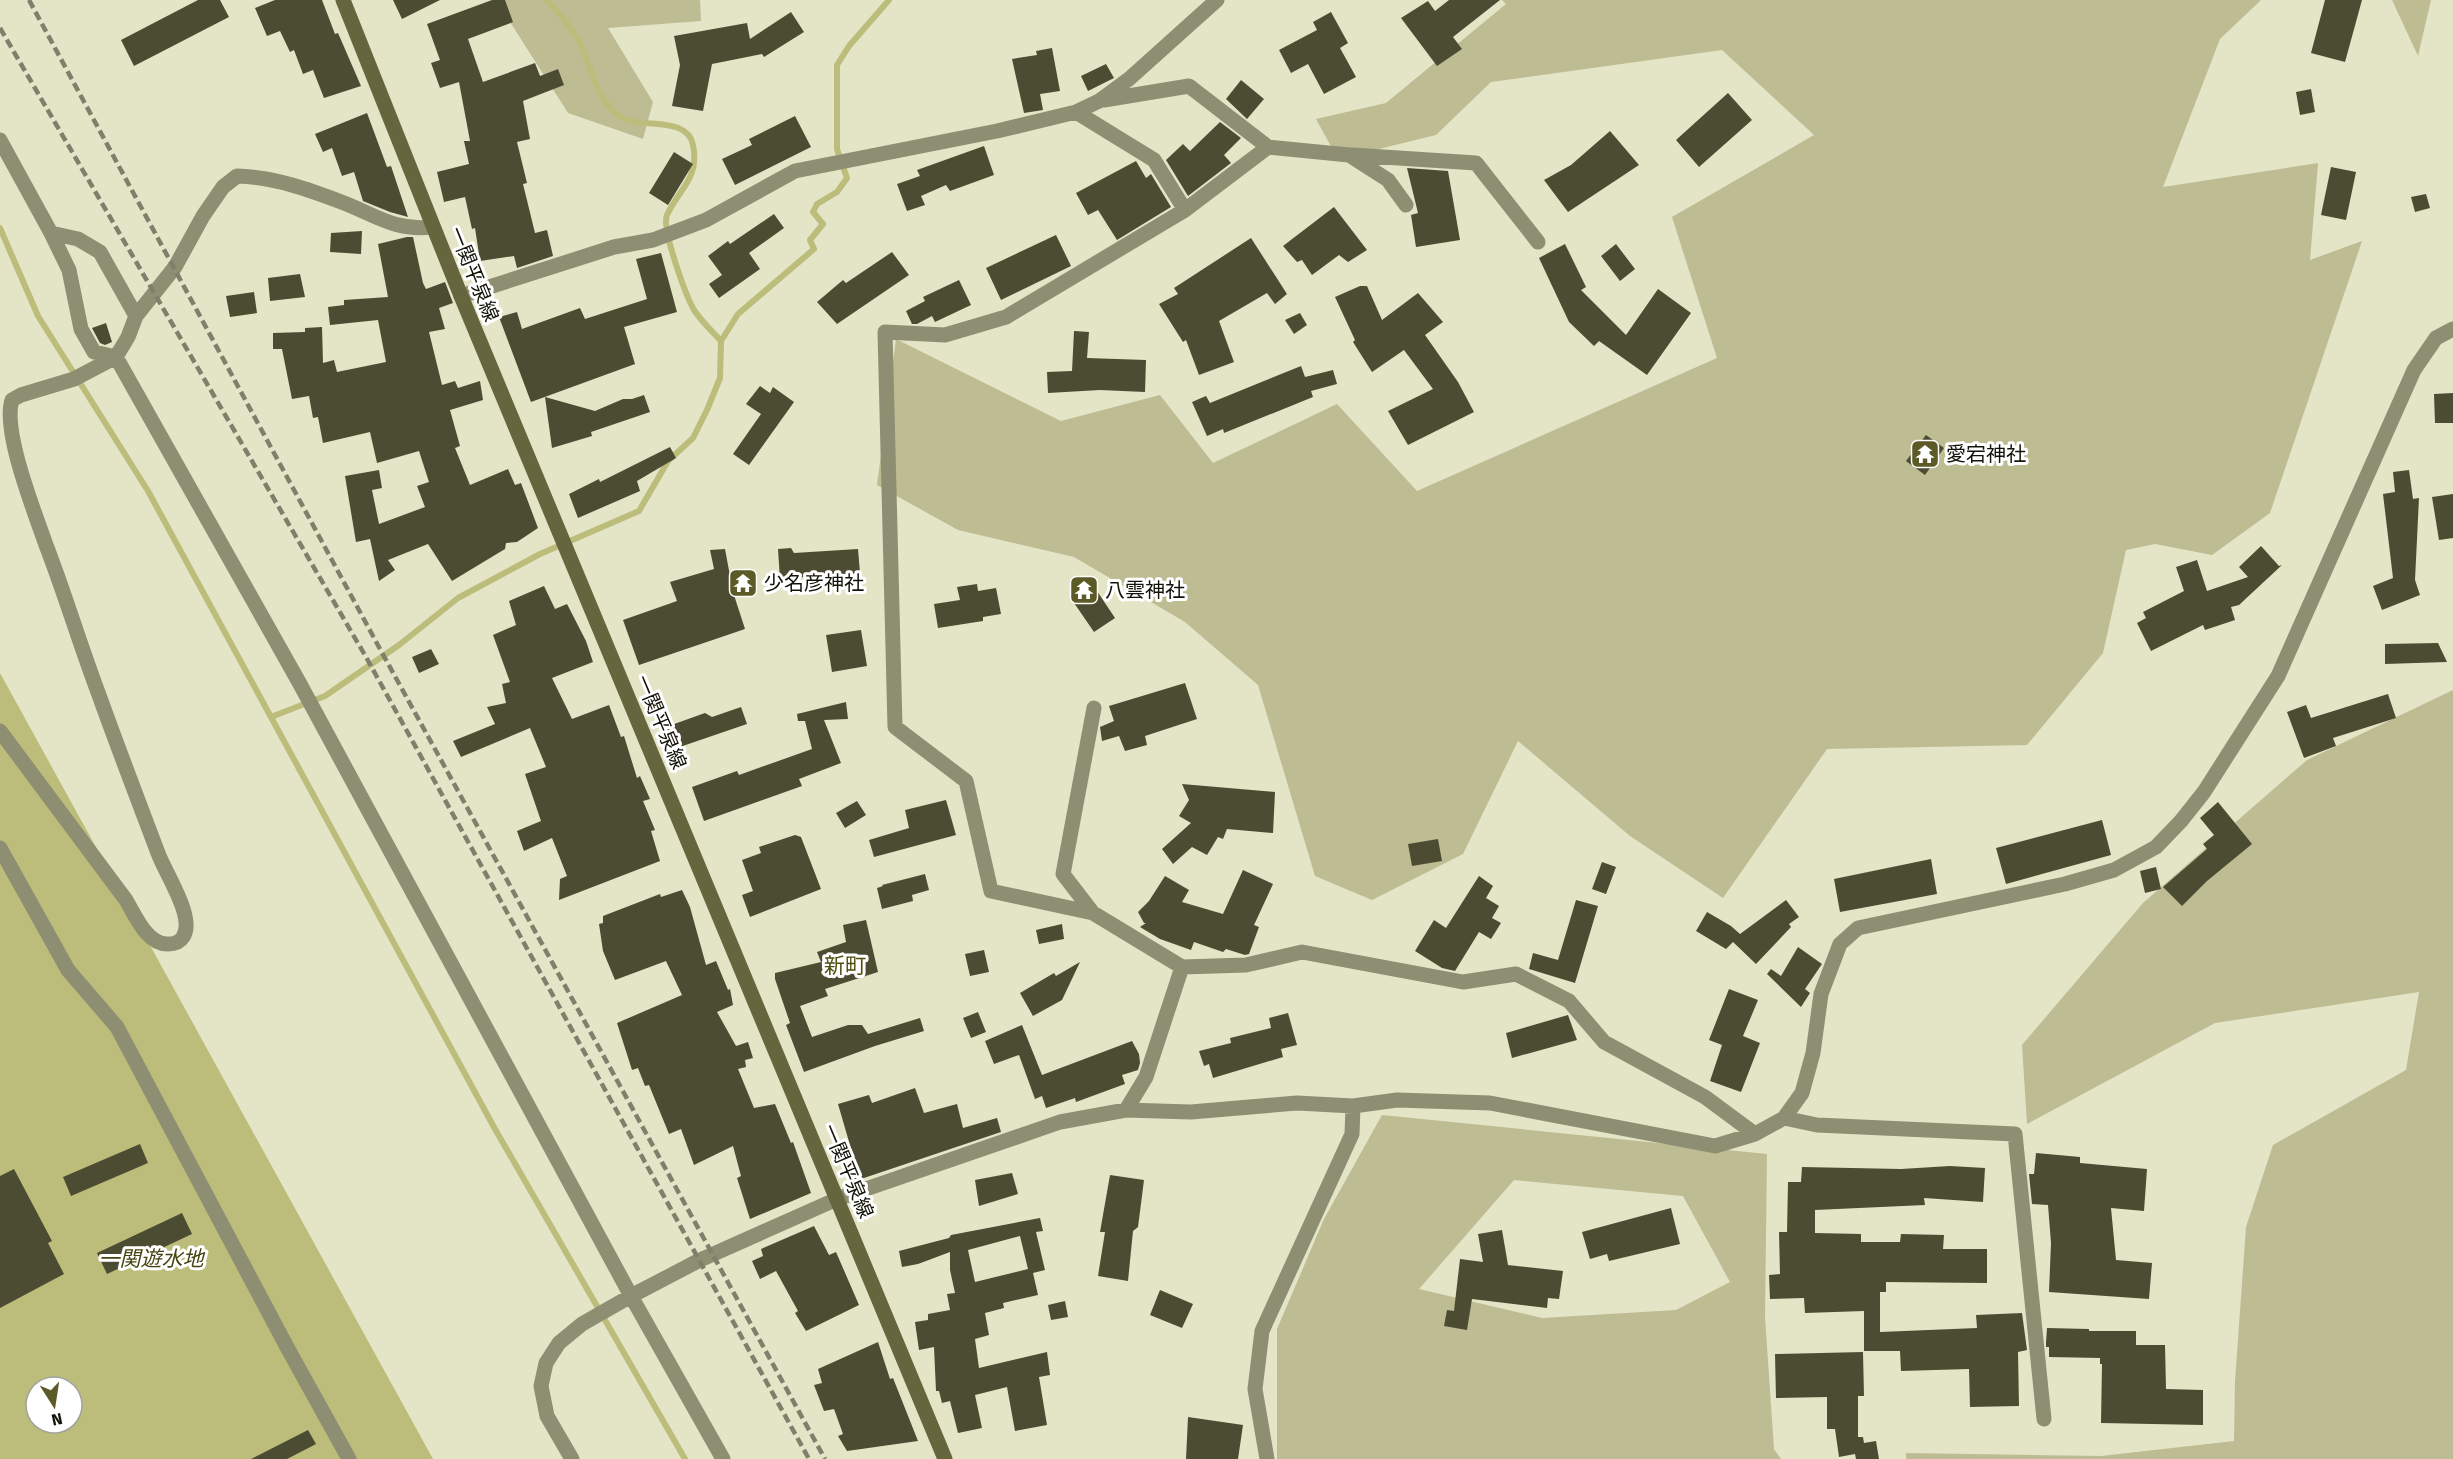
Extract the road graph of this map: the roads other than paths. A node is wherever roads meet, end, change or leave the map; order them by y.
1 (343, 0) edge
2 (1217, 0) edge
3 (1098, 101) junction
4 (1076, 112) junction
5 (0, 140) edge
6 (1268, 147) junction
7 (1349, 155) junction
8 (1406, 205) dead end
9 (1185, 210) junction
10 (432, 227) junction
11 (51, 233) junction
12 (1538, 242) dead end
13 (461, 296) junction
14 (136, 316) junction
15 (2453, 329) edge
16 (116, 357) junction
17 (1094, 708) dead end
18 (0, 731) edge
19 (0, 848) edge
20 (1093, 913) junction
21 (1182, 967) junction
22 (1353, 1106) junction
23 (1126, 1110) junction
24 (1784, 1118) junction
25 (1755, 1134) junction
26 (837, 1199) junction
27 (631, 1296) junction
28 (2043, 1419) dead end
29 (349, 1459) edge
30 (572, 1459) edge
31 (723, 1459) edge
32 (945, 1459) edge
33 (1267, 1459) edge

1 - 10 main road, 一関平泉線
2 - 3 street
3 - 4 street
3 - 6 street
4 - 9 street
4 - 13 street
5 - 11 street
6 - 7 street
6 - 9 street
7 - 8 street
7 - 12 street
9 - 20 street
10 - 13 main road, 一関平泉線
10 - 14 street
11 - 14 street
11 - 16 street
13 - 26 main road, 一関平泉線
14 - 16 street
15 - 24 street
16 - 18 street
16 - 27 street
17 - 20 street
19 - 29 street
20 - 21 street
21 - 23 street
21 - 25 street
22 - 23 street
22 - 25 street
22 - 33 street
23 - 26 street
24 - 25 street
24 - 28 street
26 - 27 street
26 - 32 main road, 一関平泉線
27 - 30 street
27 - 31 street

